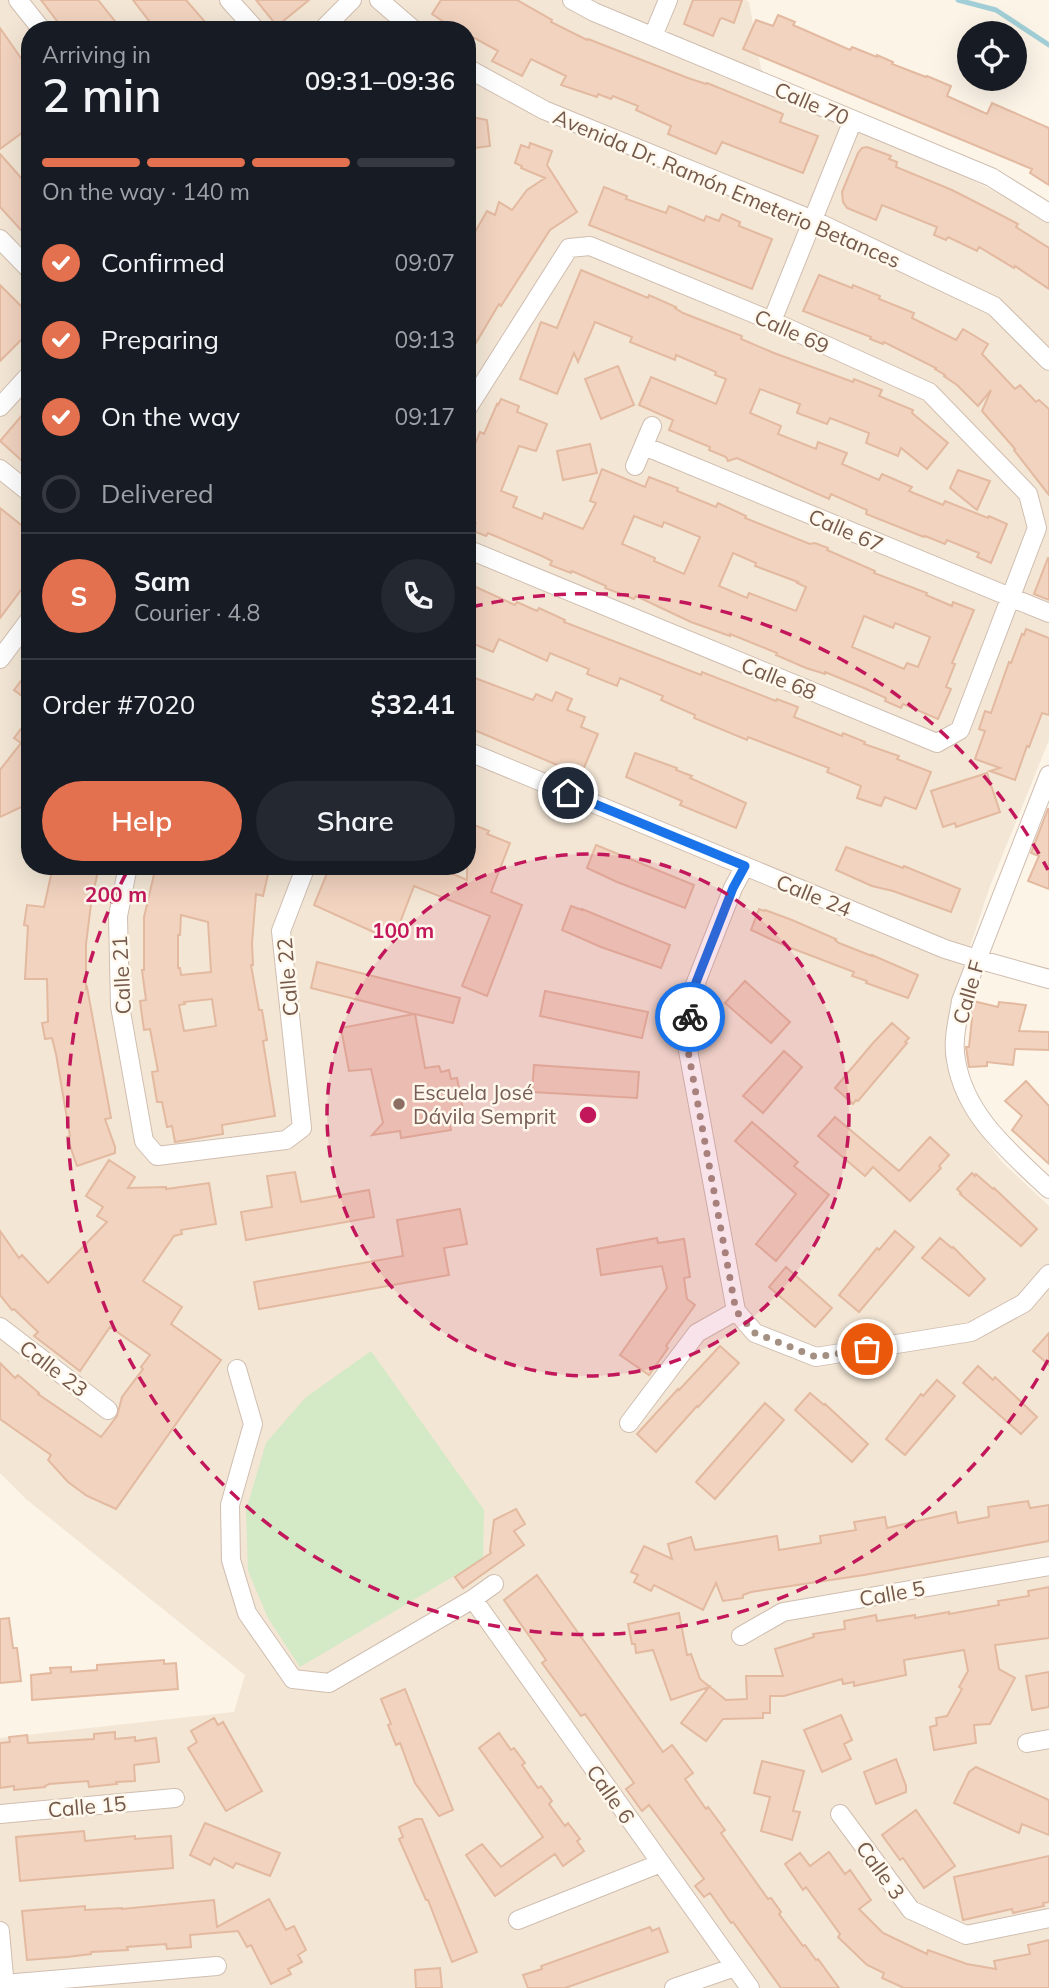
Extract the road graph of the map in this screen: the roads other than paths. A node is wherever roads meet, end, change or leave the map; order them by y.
1 (18, 0) edge
2 (229, 0) edge
3 (352, 0) edge
4 (379, 0) edge
5 (572, 0) edge
6 (668, 0) edge
7 (35, 21) edge
8 (248, 21) edge
9 (331, 21) edge
10 (404, 21) edge
11 (653, 36) junction
12 (476, 73) edge
13 (853, 120) junction
14 (1049, 213) edge
15 (813, 220) junction
16 (0, 239) edge
17 (21, 261) edge
18 (772, 321) junction
19 (1049, 361) edge
20 (21, 384) edge
21 (476, 395) edge
22 (0, 407) edge
23 (652, 426) dead end
24 (644, 446) junction
25 (635, 466) dead end
26 (0, 469) edge
27 (21, 486) edge
28 (476, 553) edge
29 (1010, 598) junction
30 (1049, 613) edge
31 (21, 631) edge
32 (0, 659) edge
33 (476, 755) edge
34 (1049, 775) edge
35 (745, 866) junction
36 (126, 875) edge
37 (303, 875) edge
38 (977, 960) junction
39 (1049, 979) edge
40 (294, 1050) joint
41 (1049, 1189) edge
42 (1049, 1275) edge
43 (736, 1311) junction
44 (0, 1327) edge
45 (237, 1369) dead end
46 (108, 1410) dead end
47 (629, 1423) dead end
48 (1049, 1566) edge
49 (494, 1584) dead end
50 (473, 1599) junction
51 (741, 1636) dead end
52 (1049, 1739) edge
53 (1027, 1743) dead end
54 (175, 1798) dead end
55 (0, 1814) edge
56 (840, 1814) dead end
57 (660, 1863) junction
58 (1049, 1919) edge
59 (518, 1920) dead end
60 (0, 1931) edge
61 (217, 1966) dead end
62 (735, 1967) junction
63 (4, 1986) edge
64 (674, 1988) edge
65 (750, 1988) edge

1 - 7 street
2 - 8 street
3 - 9 street
4 - 10 street
5 - 11 street, Calle 70
6 - 11 street
11 - 13 street, Calle 70
12 - 15 street, Avenida Dr. Ramón Emeterio Betances
13 - 14 street, Calle 70
13 - 15 street
15 - 18 street
15 - 19 street, Avenida Dr. Ramón Emeterio Betances
16 - 17 street
18 - 21 street, Calle 69
18 - 29 street, Calle 69
20 - 22 street
23 - 24 street
24 - 25 street
24 - 29 street, Calle 67
26 - 27 street
28 - 29 street, Calle 68
29 - 30 street, Calle 67
31 - 32 street
33 - 35 street, Calle 24
34 - 38 street, Calle F
35 - 38 street, Calle 24
35 - 43 street
36 - 40 street, Calle 21
37 - 40 street, Calle 22
38 - 39 street, Calle 24
38 - 41 street, Calle F
42 - 43 street
43 - 47 street
44 - 46 street, Calle 23
45 - 50 street
48 - 51 street, Calle 5
49 - 50 street
50 - 57 street, Calle 6
52 - 53 street
54 - 55 street, Calle 15
56 - 58 street, Calle 3
57 - 59 street
57 - 62 street, Calle 6
60 - 63 street
61 - 63 street
62 - 64 street
62 - 65 street, Calle 6

